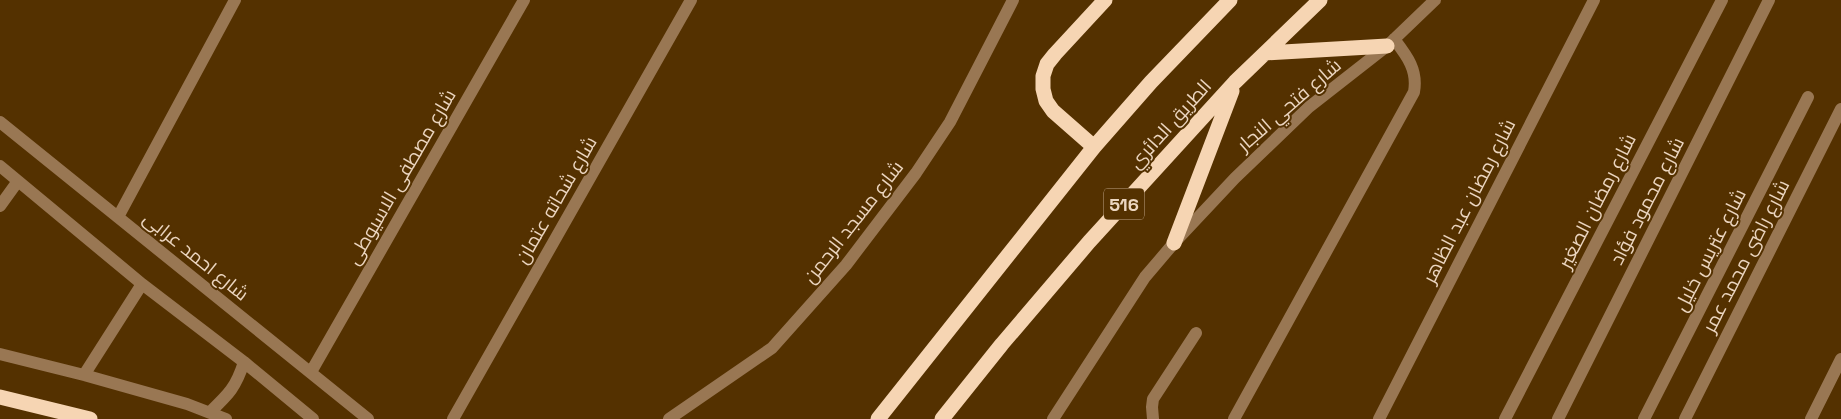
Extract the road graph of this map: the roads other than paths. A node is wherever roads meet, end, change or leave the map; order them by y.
1 (235, 0) edge
2 (524, 0) edge
3 (691, 0) edge
4 (1105, 0) edge
5 (1230, 0) edge
6 (1320, 0) edge
7 (1435, 0) edge
8 (1594, 0) edge
9 (1722, 0) edge
10 (1769, 0) edge
11 (1013, 2) edge
12 (1390, 42) junction
13 (1265, 53) junction
14 (1235, 82) junction
15 (1808, 97) dead end
16 (1841, 109) edge
17 (0, 122) edge
18 (1094, 147) junction
19 (0, 166) edge
20 (18, 180) junction
21 (0, 206) edge
22 (118, 217) junction
23 (1174, 244) junction
24 (142, 284) junction
25 (1196, 333) dead end
26 (0, 354) edge
27 (1841, 359) edge
28 (244, 362) junction
29 (311, 372) junction
30 (84, 375) junction
31 (0, 397) edge
32 (210, 412) junction
33 (90, 419) edge
34 (226, 419) edge
35 (313, 419) edge
36 (368, 419) edge
37 (453, 419) edge
38 (669, 419) edge
39 (878, 419) edge
40 (942, 419) edge
41 (1054, 419) edge
42 (1153, 419) edge
43 (1234, 419) edge
44 (1379, 419) edge
45 (1505, 419) edge
46 (1558, 419) edge
47 (1644, 419) edge
48 (1686, 419) edge
49 (1811, 419) edge

1 - 22 street
2 - 29 street, شارع مصطفى الاسيوطى
3 - 37 street, شارع شحاته عتمان
4 - 18 highway
5 - 18 highway
6 - 13 highway, الطريق الدائري / 516
7 - 12 street, شارع فتحي النجار
8 - 44 street, شارع رمضان عبد الظاهر
9 - 45 street, شارع رمضان الصغير
10 - 46 street, شارع محمود فؤاد
11 - 38 street, شارع مسجد الرحمن
12 - 13 highway
12 - 23 street, شارع فتحي النجار
12 - 43 street
13 - 14 highway, الطريق الدائري / 516
14 - 23 highway
14 - 40 highway, الطريق الدائري / 516
15 - 47 street, شارع عتريس خليل
16 - 48 street, شارع راضى محمد عمر
17 - 22 street, شارع احمد عرابى
18 - 39 highway
19 - 20 street
20 - 21 street
20 - 24 street
22 - 29 street, شارع احمد عرابى
23 - 41 street, شارع فتحي النجار
24 - 28 street
24 - 30 street
25 - 42 street
26 - 30 street
27 - 49 street
28 - 32 street
28 - 35 street
29 - 36 street, شارع احمد عرابى
30 - 32 street
31 - 33 highway
32 - 34 street

